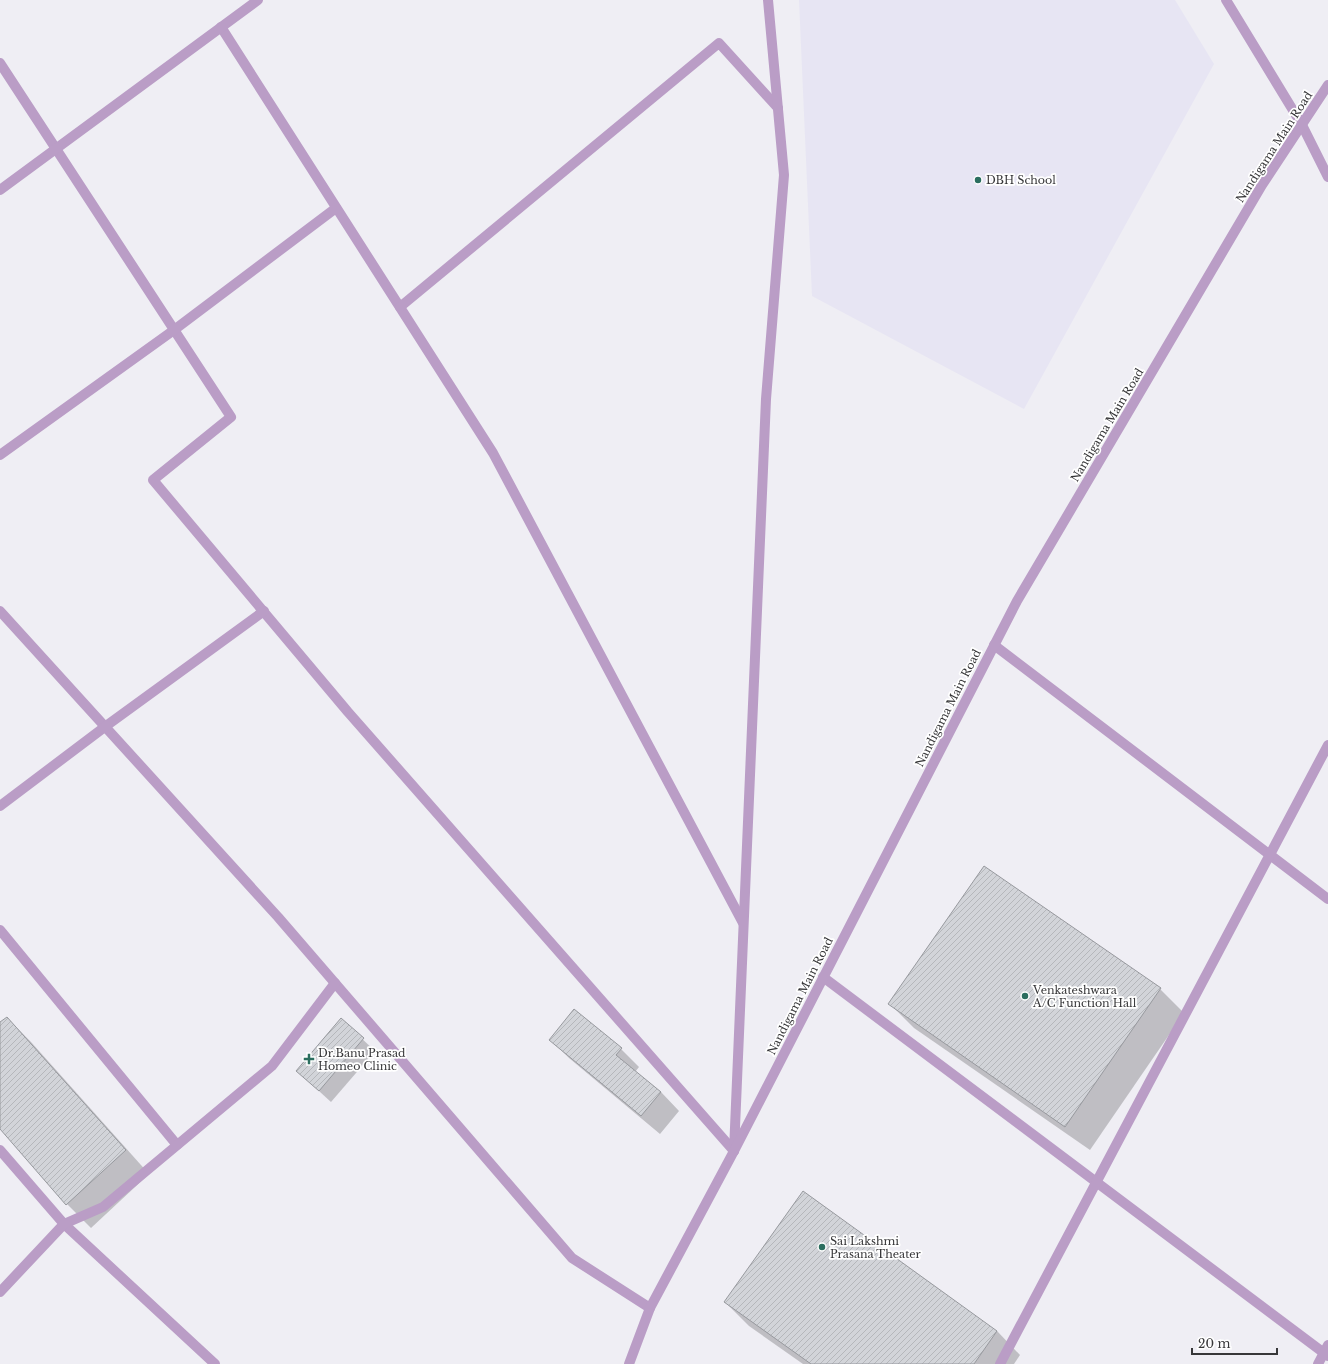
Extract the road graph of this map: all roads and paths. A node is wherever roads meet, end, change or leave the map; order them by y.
1 (258, 0) edge
2 (768, 0) edge
3 (1226, 0) edge
4 (221, 27) junction
5 (0, 64) edge
6 (1328, 85) edge
7 (778, 108) junction
8 (1302, 125) junction
9 (56, 149) junction
10 (1328, 177) edge
11 (0, 190) edge
12 (336, 208) junction
13 (400, 307) junction
14 (174, 330) junction
15 (0, 455) edge
16 (0, 611) edge
17 (264, 611) junction
18 (994, 645) junction
19 (106, 726) junction
20 (1328, 745) edge
21 (0, 806) edge
22 (1270, 855) junction
23 (1328, 899) edge
24 (744, 923) junction
25 (0, 930) edge
26 (823, 977) junction
27 (335, 983) junction
28 (177, 1145) junction
29 (0, 1150) edge
30 (734, 1150) junction
31 (1096, 1182) junction
32 (64, 1224) junction
33 (0, 1292) edge
34 (650, 1308) junction
35 (1326, 1352) edge
36 (215, 1364) edge
37 (630, 1364) edge
38 (1000, 1364) edge
39 (1318, 1364) edge

1 - 4 street
2 - 7 street
3 - 8 street
4 - 9 street
4 - 12 street
5 - 9 street
6 - 8 street, Nandigama Main Road
7 - 13 street
7 - 24 street
8 - 10 street
8 - 18 street, Nandigama Main Road
9 - 11 street
9 - 14 street
12 - 13 street
12 - 14 street
13 - 24 street
14 - 15 street
14 - 17 street
16 - 19 street
17 - 19 street
17 - 30 street
18 - 22 street
18 - 26 street, Nandigama Main Road
19 - 21 street
19 - 27 street
20 - 22 street
22 - 23 street
22 - 31 street
24 - 30 street
25 - 28 street
26 - 30 street, Nandigama Main Road
26 - 31 street
27 - 28 street
27 - 34 street
28 - 32 street
29 - 32 street
30 - 34 street, Nandigama Main Road
31 - 35 street
31 - 38 street
32 - 33 street
32 - 36 street
34 - 37 street, Nandigama Main Road
35 - 39 street

